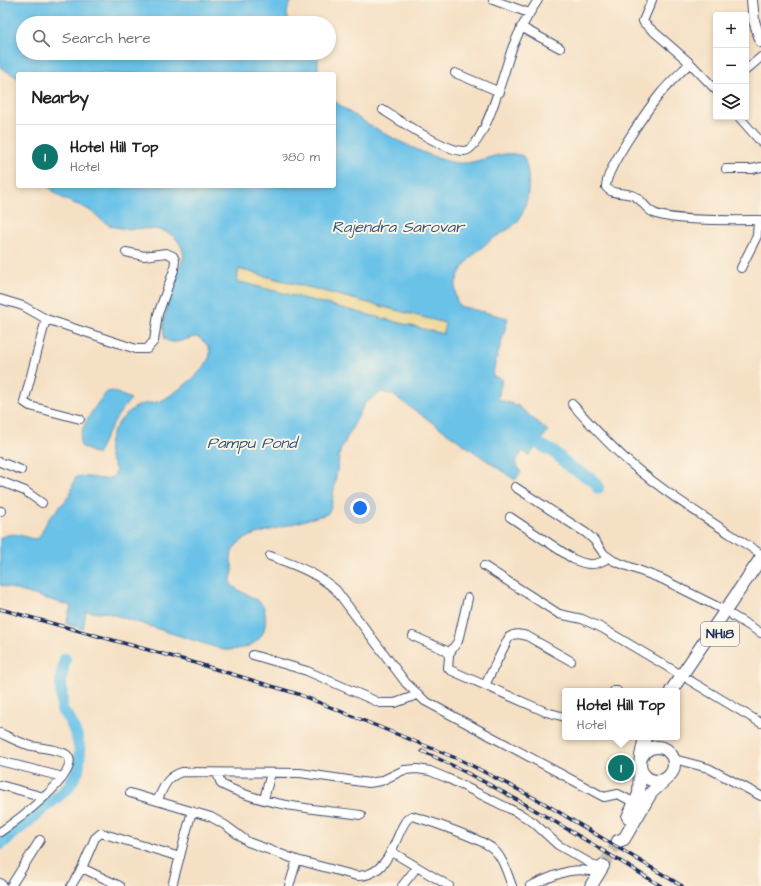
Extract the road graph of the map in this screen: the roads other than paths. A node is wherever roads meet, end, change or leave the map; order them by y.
1 (493, 0) edge
2 (538, 0) edge
3 (652, 0) edge
4 (752, 0) edge
5 (529, 13) junction
6 (521, 27) junction
7 (761, 42) edge
8 (560, 48) dead end
9 (761, 57) edge
10 (690, 63) junction
11 (749, 67) edge
12 (455, 74) dead end
13 (713, 87) edge
14 (500, 92) junction
15 (383, 110) dead end
16 (742, 120) edge
17 (761, 142) edge
18 (761, 167) edge
19 (726, 169) dead end
20 (760, 220) edge
21 (126, 252) dead end
22 (741, 268) dead end
23 (0, 299) edge
24 (46, 318) junction
25 (572, 404) dead end
26 (80, 419) dead end
27 (0, 462) edge
28 (21, 470) dead end
29 (0, 481) edge
30 (515, 487) dead end
31 (42, 503) dead end
32 (510, 517) dead end
33 (761, 554) edge
34 (270, 556) dead end
35 (608, 558) junction
36 (761, 558) edge
37 (484, 566) dead end
38 (761, 570) edge
39 (468, 598) dead end
40 (729, 613) junction
41 (761, 633) edge
42 (413, 636) dead end
43 (449, 654) junction
44 (253, 655) dead end
45 (571, 661) dead end
46 (686, 678) junction
47 (484, 685) junction
48 (674, 688) edge
49 (680, 691) edge
50 (417, 695) junction
51 (562, 716) edge
52 (761, 723) edge
53 (0, 733) edge
54 (644, 740) edge
55 (660, 740) edge
56 (666, 749) junction
57 (674, 759) junction
58 (641, 760) junction
59 (0, 761) edge
60 (217, 773) junction
61 (271, 773) junction
62 (669, 776) junction
63 (63, 778) junction
64 (0, 785) edge
65 (130, 794) dead end
66 (761, 796) edge
67 (44, 797) junction
68 (264, 799) junction
69 (157, 801) junction
70 (635, 803) junction
71 (192, 811) junction
72 (361, 814) dead end
73 (0, 823) edge
74 (9, 826) junction
75 (0, 832) edge
76 (40, 840) dead end
77 (392, 852) junction
78 (180, 857) junction
79 (298, 860) junction
80 (417, 867) junction
81 (82, 868) junction
82 (602, 869) junction
83 (0, 883) edge
84 (3, 886) edge
85 (10, 886) edge
86 (71, 886) edge
87 (120, 886) edge
88 (172, 886) edge
89 (290, 886) edge
90 (402, 886) edge
91 (449, 886) edge
92 (512, 886) edge
93 (530, 886) edge
94 (592, 886) edge

1 - 5 street
2 - 5 street
3 - 10 street
4 - 7 main road
5 - 6 street
6 - 8 street
6 - 14 street
9 - 11 street
10 - 13 street
10 - 20 street
12 - 14 street
14 - 15 street
16 - 17 street
18 - 19 street
20 - 22 street
21 - 24 street
23 - 24 street
24 - 26 street
25 - 33 street
27 - 28 street
29 - 31 street
30 - 35 street
32 - 35 street
34 - 50 street
35 - 40 street
36 - 40 highway, NH18
37 - 46 street
38 - 40 highway, NH18
39 - 43 street
40 - 41 street
40 - 46 highway, NH18
42 - 43 street
43 - 47 street
44 - 50 street
45 - 47 street
46 - 48 highway, NH18
46 - 49 highway, NH18
46 - 52 street
47 - 51 street
50 - 70 street
53 - 63 street
54 - 58 highway
55 - 56 highway
56 - 57 highway
56 - 58 highway
57 - 62 highway
57 - 66 street
58 - 62 highway
58 - 70 highway
59 - 63 street
60 - 61 street
60 - 68 street
60 - 69 street
61 - 68 street
61 - 82 street
62 - 70 highway
63 - 67 street
64 - 67 street
65 - 69 street
67 - 74 street
68 - 72 street
69 - 71 street
71 - 78 street
71 - 79 street
73 - 74 street
74 - 75 street
76 - 85 street
77 - 79 street
77 - 80 street
77 - 92 street
78 - 81 street
78 - 88 street
79 - 89 street
80 - 90 street
80 - 91 street
81 - 86 street
81 - 87 street
82 - 93 street
82 - 94 highway
83 - 84 street

